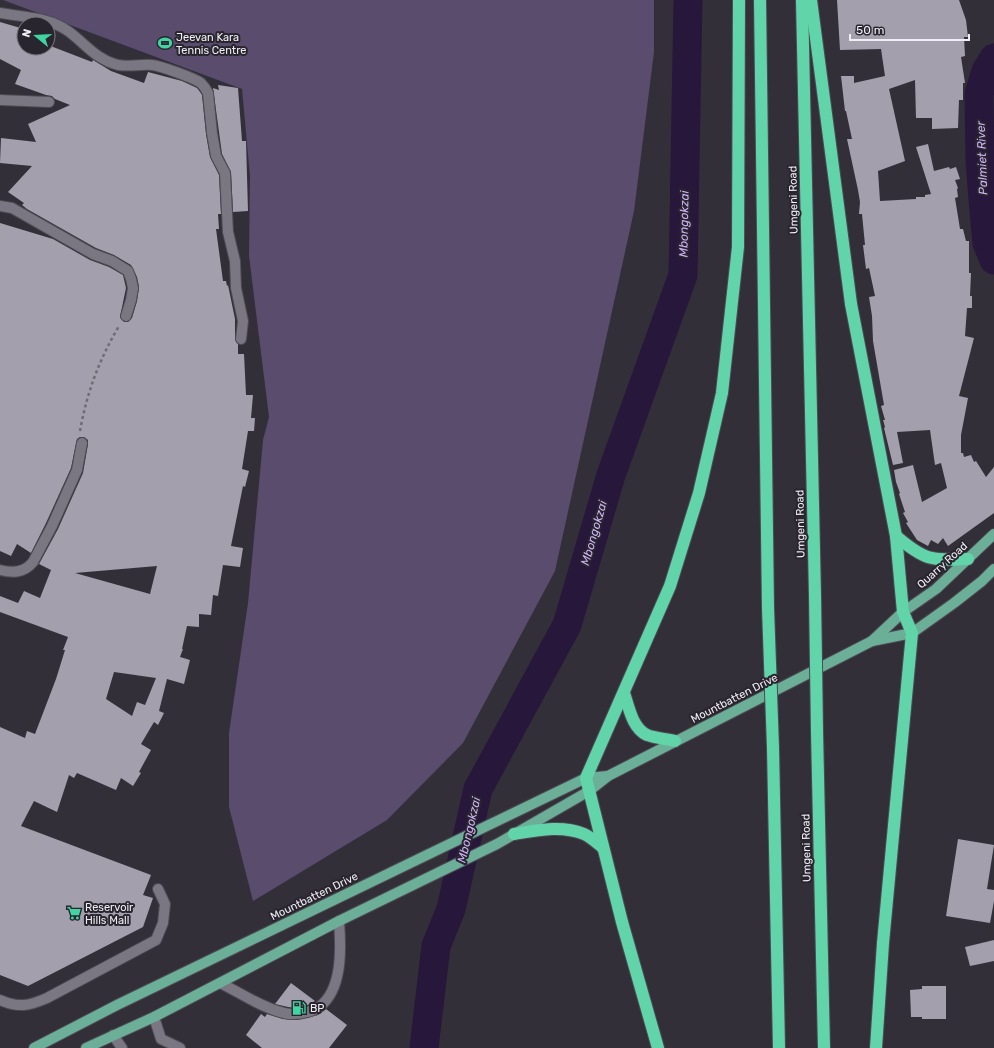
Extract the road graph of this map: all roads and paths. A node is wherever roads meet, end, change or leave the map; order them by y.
1 (739, 0) edge
2 (760, 0) edge
3 (802, 0) edge
4 (811, 0) edge
5 (0, 13) edge
6 (0, 100) edge
7 (49, 102) dead end
8 (0, 206) edge
9 (126, 316) joint
10 (241, 338) dead end
11 (82, 443) joint
12 (994, 534) edge
13 (896, 536) junction
14 (968, 559) junction
15 (994, 569) edge
16 (0, 570) edge
17 (903, 612) junction
18 (912, 633) junction
19 (872, 642) junction
20 (624, 693) junction
21 (675, 741) junction
22 (608, 776) junction
23 (586, 778) junction
24 (589, 791) junction
25 (514, 834) junction
26 (602, 847) junction
27 (158, 889) dead end
28 (339, 921) junction
29 (220, 983) junction
30 (0, 1000) edge
31 (154, 1017) junction
32 (113, 1035) junction
33 (34, 1048) edge
34 (86, 1048) edge
35 (122, 1048) edge
36 (180, 1048) edge
37 (658, 1048) edge
38 (779, 1048) edge
39 (824, 1048) edge
40 (876, 1048) edge

1 - 20 highway
2 - 38 highway, bridge
3 - 39 highway, Umgeni Road, bridge
4 - 13 highway
5 - 10 lane
6 - 7 lane
8 - 9 lane
9 - 11 path
11 - 16 lane
12 - 14 main road, Quarry Road
13 - 14 highway
13 - 17 highway
14 - 17 main road, Quarry Road
15 - 18 main road
17 - 18 highway
17 - 19 main road, Mountbatten Drive
18 - 19 main road, Mountbatten Drive
18 - 40 highway
19 - 21 main road, Mountbatten Drive
20 - 21 highway
20 - 23 highway
21 - 22 main road, Mountbatten Drive
22 - 23 main road, Mountbatten Drive
22 - 24 main road, Mountbatten Drive
23 - 24 highway
23 - 33 main road, Mountbatten Drive
24 - 25 main road, Mountbatten Drive
24 - 26 highway
25 - 26 highway
25 - 28 main road, Mountbatten Drive
26 - 37 highway
27 - 30 lane
28 - 29 main road, Mountbatten Drive
28 - 29 lane
29 - 31 main road, Mountbatten Drive
31 - 32 main road, Mountbatten Drive
31 - 36 lane
32 - 34 main road, Mountbatten Drive
32 - 35 lane

